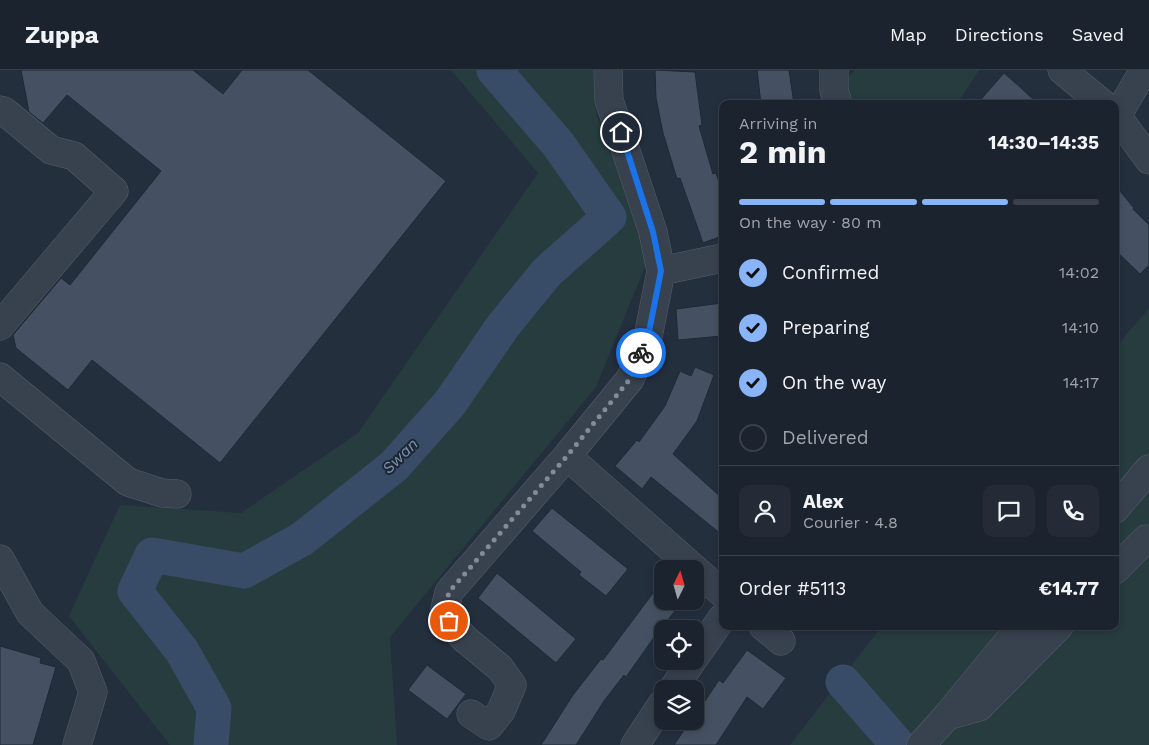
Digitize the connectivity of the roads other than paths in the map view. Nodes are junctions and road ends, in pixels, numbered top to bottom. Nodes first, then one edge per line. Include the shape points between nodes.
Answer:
1 (608, 70) edge
2 (834, 70) edge
3 (1062, 70) edge
4 (1144, 70) edge
5 (837, 100) edge
6 (1099, 100) edge
7 (1119, 102) edge
8 (0, 110) edge
9 (1119, 120) edge
10 (1149, 160) edge
11 (719, 259) edge
12 (661, 271) junction
13 (0, 326) edge
14 (0, 377) edge
15 (567, 456) junction
16 (1149, 469) edge
17 (177, 494) dead end
18 (1119, 504) edge
19 (1148, 538) edge
20 (0, 559) edge
21 (1119, 566) edge
22 (719, 590) edge
23 (719, 622) edge
24 (1018, 630) edge
25 (1055, 630) edge
26 (704, 644) edge
27 (654, 716) edge
28 (948, 716) junction
29 (488, 725) dead end
30 (76, 745) edge
31 (634, 745) edge
32 (921, 745) edge

1 - 12 street via 609,100 653,232
2 - 5 street
3 - 6 street
4 - 7 street
8 - 13 street via 51,150 74,156 114,191
9 - 10 street
11 - 12 street
12 - 15 street via 648,337 630,379
14 - 17 street via 128,482 162,493
15 - 22 street
15 - 29 street via 449,592 445,609 449,621 464,639 500,668 512,685 501,711
16 - 18 street
19 - 21 street
20 - 30 street via 30,613 81,661 93,692
23 - 26 street
24 - 28 street
25 - 28 street via 979,707
27 - 31 street
28 - 32 street

